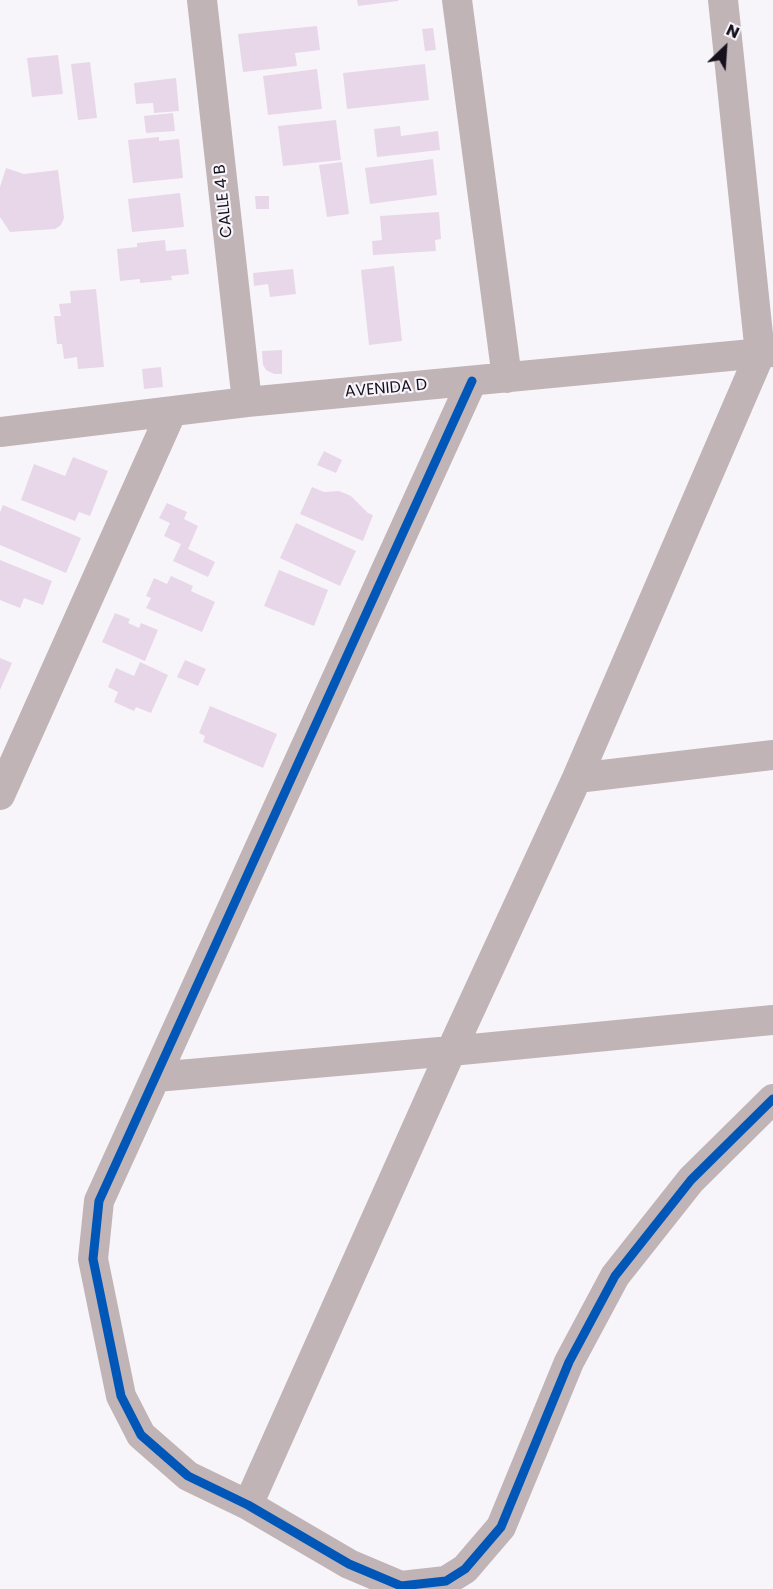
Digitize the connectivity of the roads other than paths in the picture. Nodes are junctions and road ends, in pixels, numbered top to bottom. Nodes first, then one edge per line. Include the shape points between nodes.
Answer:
1 (202, 0) edge
2 (457, 0) edge
3 (723, 0) edge
4 (767, 353) edge
5 (507, 378) junction
6 (472, 381) junction
7 (247, 402) junction
8 (172, 411) junction
9 (0, 432) edge
10 (773, 755) edge
11 (577, 778) junction
12 (0, 795) edge
13 (773, 1020) edge
14 (452, 1051) junction
15 (156, 1077) junction
16 (773, 1100) edge
17 (248, 1504) junction

1 - 7 street, CALLE 4 B
2 - 5 street
3 - 4 street
4 - 5 street, AVENIDA D
4 - 11 street
5 - 6 street, AVENIDA D
6 - 7 street, AVENIDA D
6 - 15 street
7 - 8 street, AVENIDA D
8 - 9 street, AVENIDA D
8 - 12 street
10 - 11 street
11 - 14 street
13 - 14 street
14 - 15 street
14 - 17 street
15 - 17 street via 99,1201 93,1258 121,1396 141,1435 188,1476
16 - 17 street via 691,1180 615,1276 569,1362 501,1527 465,1569 446,1581 401,1586 349,1564

